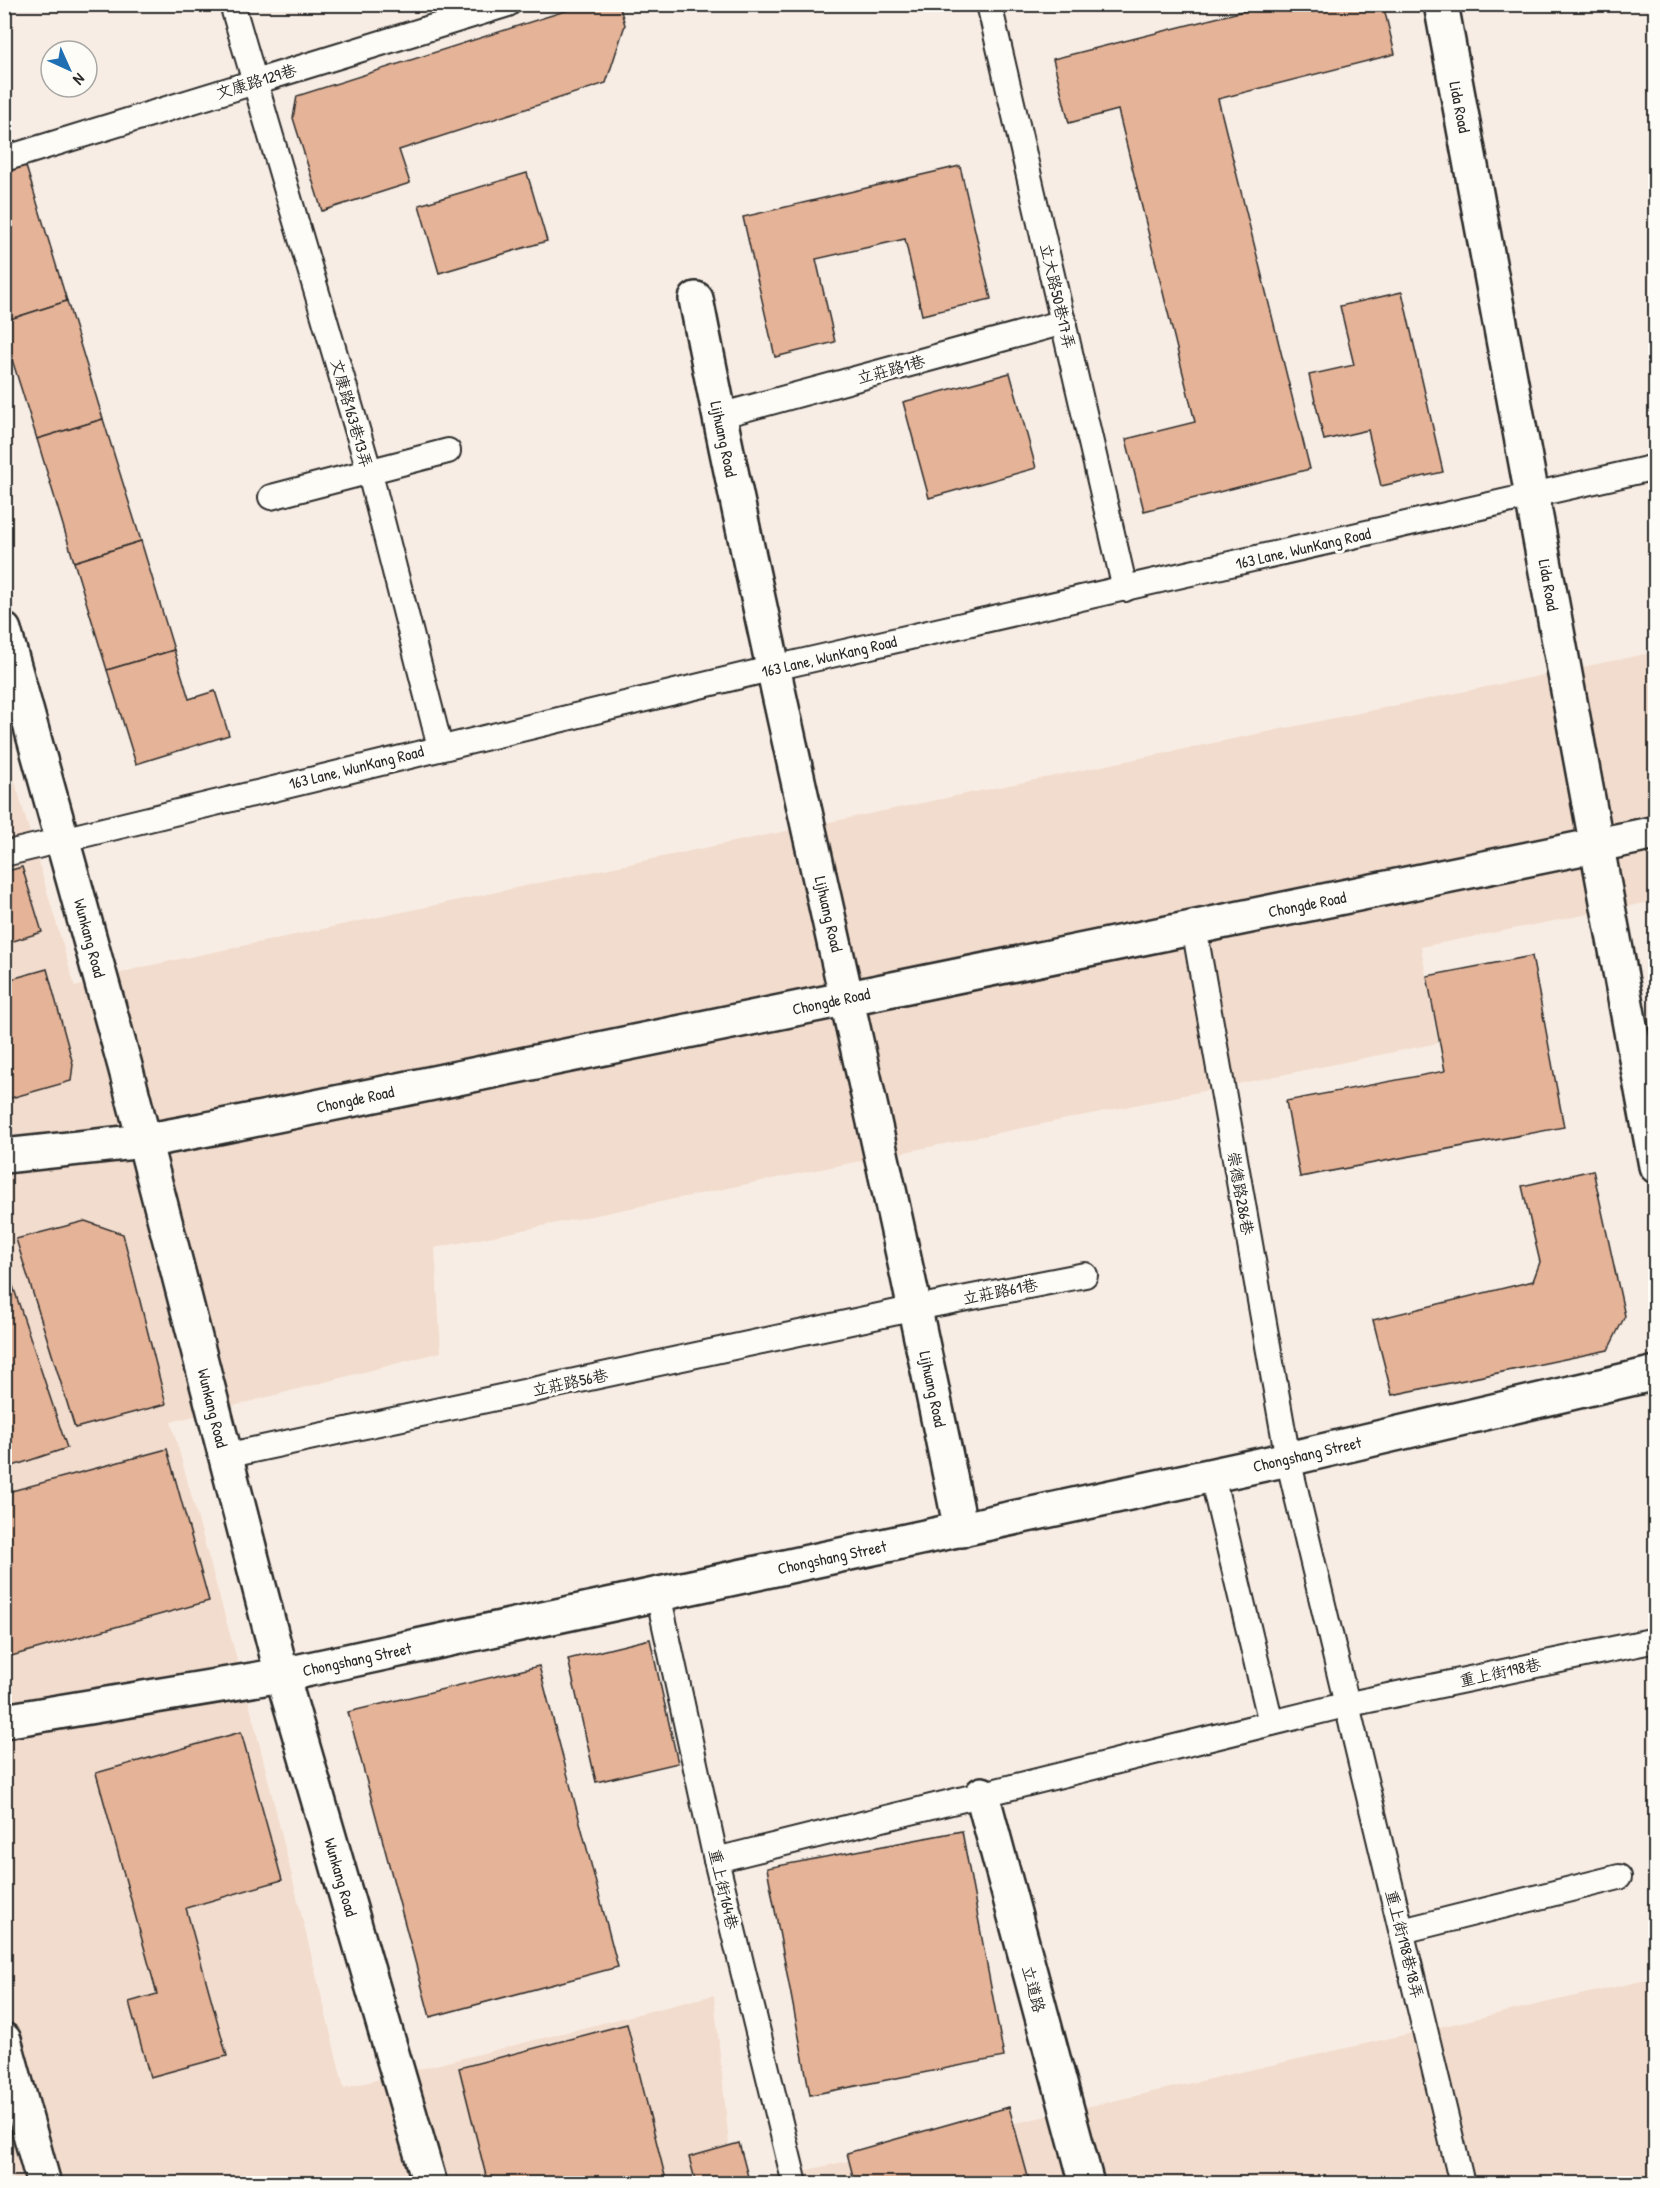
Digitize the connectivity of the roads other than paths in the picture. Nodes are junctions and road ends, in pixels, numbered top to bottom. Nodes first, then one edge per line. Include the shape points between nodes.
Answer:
1 (232, 4) edge
2 (508, 4) edge
3 (989, 4) edge
4 (1441, 4) edge
5 (255, 81) junction
6 (4, 159) edge
7 (696, 298) dead end
8 (1064, 322) junction
9 (719, 416) junction
10 (448, 451) dead end
11 (1656, 467) edge
12 (369, 470) junction
13 (1533, 496) junction
14 (271, 497) dead end
15 (1125, 589) junction
16 (4, 630) edge
17 (774, 668) junction
18 (440, 747) junction
19 (1656, 833) edge
20 (63, 839) junction
21 (1593, 846) junction
22 (4, 854) edge
23 (1194, 927) junction
24 (848, 997) junction
25 (144, 1141) junction
26 (4, 1156) edge
27 (1656, 1166) edge
28 (1085, 1275) dead end
29 (916, 1308) junction
30 (1656, 1373) edge
31 (225, 1455) junction
32 (1288, 1459) junction
33 (1212, 1476) junction
34 (961, 1530) junction
35 (658, 1594) junction
36 (1656, 1640) edge
37 (282, 1675) junction
38 (1346, 1705) junction
39 (4, 1721) edge
40 (1271, 1723) junction
41 (982, 1794) junction
42 (716, 1860) junction
43 (1619, 1877) dead end
44 (1402, 1931) junction
45 (4, 2040) edge
46 (44, 2184) edge
47 (430, 2184) edge
48 (795, 2184) edge
49 (1086, 2184) edge
50 (1462, 2184) edge

1 - 5 lane, 文康路163巷13弄
2 - 5 lane, 文康路129巷
3 - 8 lane, 立大路50巷17弄
4 - 13 street, Lida Road
5 - 6 lane, 文康路129巷
5 - 12 lane, 文康路163巷13弄
7 - 9 street, Lijhuang Road
8 - 9 lane, 立莊路1巷
8 - 15 lane, 立大路50巷17弄
9 - 17 street, Lijhuang Road
10 - 12 lane
11 - 13 lane, 163 Lane, WunKang Road
12 - 14 lane
12 - 18 lane, 文康路163巷13弄
13 - 15 lane, 163 Lane, WunKang Road
13 - 21 street, Lida Road
15 - 17 lane, 163 Lane, WunKang Road
16 - 20 street, Wunkang Road
17 - 18 lane, 163 Lane, WunKang Road
17 - 24 street, Lijhuang Road
18 - 20 lane, 163 Lane, WunKang Road
19 - 21 street, Chongde Road
20 - 22 lane, 163 Lane, WunKang Road
20 - 25 street, Wunkang Road
21 - 23 street, Chongde Road
21 - 27 street, Lida Road
23 - 24 street, Chongde Road
23 - 32 lane, 崇德路286巷
24 - 25 street, Chongde Road
24 - 29 street, Lijhuang Road
25 - 26 street, Chongde Road
25 - 31 street, Wunkang Road
28 - 29 lane, 立莊路61巷
29 - 31 lane, 立莊路56巷
29 - 34 street, Lijhuang Road
30 - 32 street, Chongshang Street
31 - 37 street, Wunkang Road
32 - 33 street, Chongshang Street
32 - 38 lane, 崇德路286巷
33 - 34 street, Chongshang Street
33 - 40 lane
34 - 35 street, Chongshang Street
35 - 37 street, Chongshang Street
35 - 42 lane, 重上街164巷
36 - 38 lane, 重上街198巷
37 - 39 street, Chongshang Street
37 - 47 street, Wunkang Road
38 - 40 lane
38 - 44 lane, 重上街198巷18弄
40 - 41 lane
41 - 42 lane
41 - 49 street, 立道路
42 - 48 lane, 重上街164巷
43 - 44 lane
44 - 50 lane, 重上街198巷18弄
45 - 46 street

